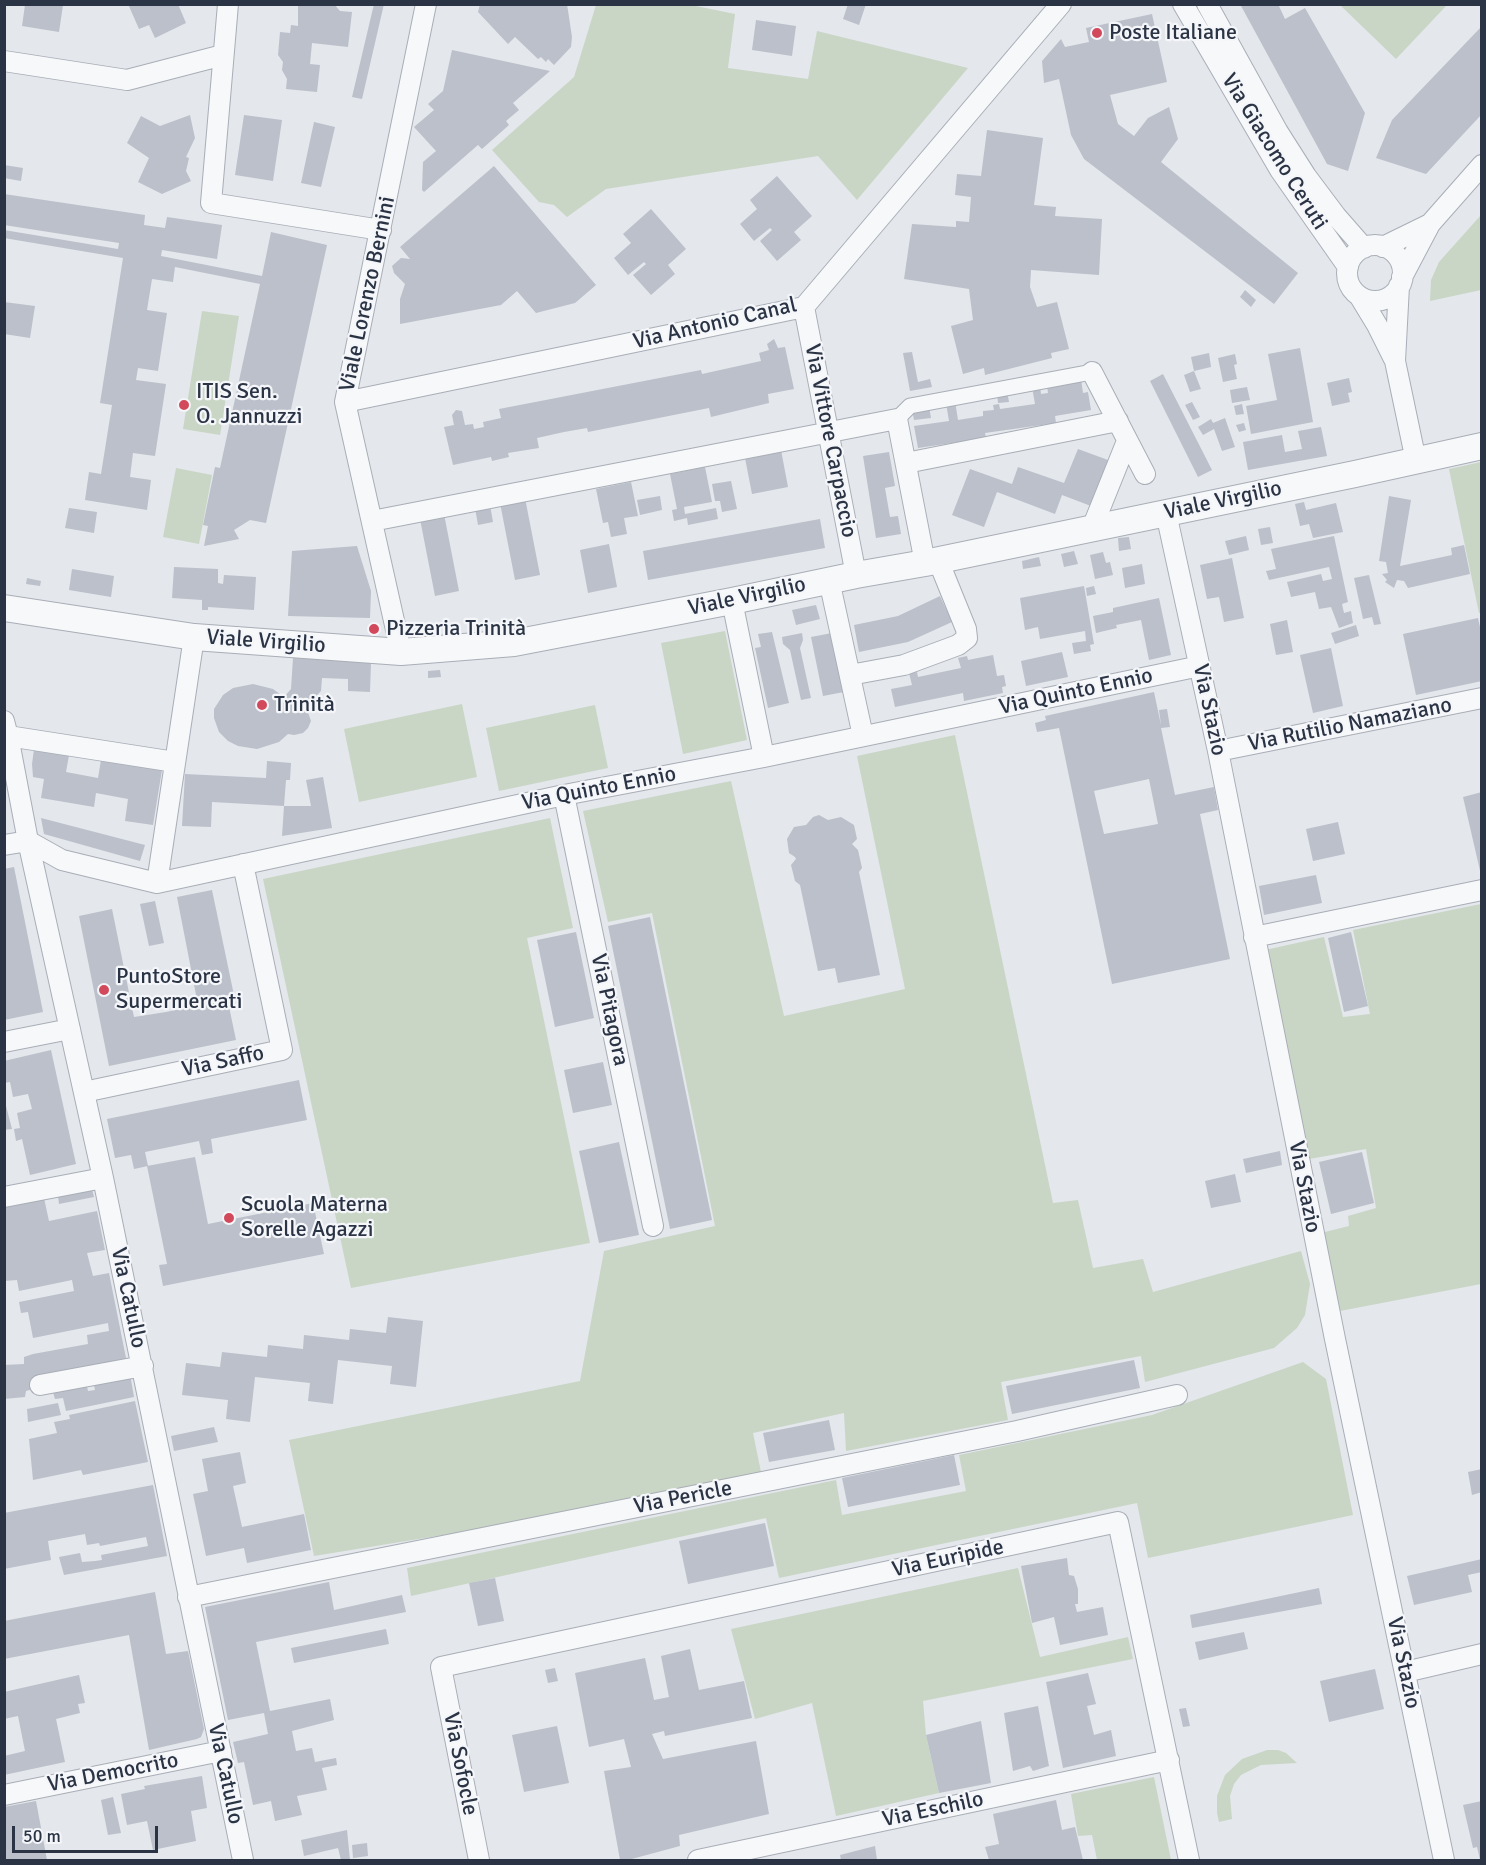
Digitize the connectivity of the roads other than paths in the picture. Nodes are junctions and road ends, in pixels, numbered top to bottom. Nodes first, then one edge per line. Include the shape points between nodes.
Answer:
1 (228, 4) edge
2 (426, 4) edge
3 (1061, 4) edge
4 (1183, 4) edge
5 (1207, 4) edge
6 (224, 56) junction
7 (4, 61) edge
8 (1482, 165) edge
9 (1430, 224) junction
10 (381, 230) junction
11 (1374, 247) junction
12 (1348, 267) junction
13 (1401, 282) junction
14 (1360, 297) junction
15 (804, 307) junction
16 (1395, 362) junction
17 (1092, 372) joint
18 (345, 402) junction
19 (897, 419) junction
20 (1118, 421) junction
21 (828, 432) junction
22 (1127, 441) junction
23 (1482, 446) edge
24 (1416, 461) junction
25 (906, 463) junction
26 (1144, 474) dead end
27 (1166, 513) junction
28 (372, 521) junction
29 (1092, 528) junction
30 (932, 561) junction
31 (856, 574) junction
32 (830, 580) junction
33 (732, 601) junction
34 (4, 608) edge
35 (195, 637) junction
36 (401, 652) junction
37 (1200, 666) junction
38 (850, 675) junction
39 (1482, 698) edge
40 (6, 729) edge
41 (863, 736) junction
42 (1218, 751) junction
43 (764, 757) junction
44 (175, 762) junction
45 (564, 795) junction
46 (28, 840) junction
47 (4, 845) edge
48 (243, 864) junction
49 (157, 883) junction
50 (1482, 890) edge
51 (1254, 937) junction
52 (70, 1029) junction
53 (4, 1041) edge
54 (84, 1092) junction
55 (103, 1178) junction
56 (4, 1197) edge
57 (653, 1226) dead end
58 (143, 1366) junction
59 (40, 1385) dead end
60 (1177, 1395) dead end
61 (188, 1597) junction
62 (1482, 1654) edge
63 (441, 1667) joint
64 (1405, 1672) junction
65 (221, 1752) junction
66 (1169, 1760) junction
67 (4, 1795) edge
68 (243, 1860) edge
69 (479, 1860) edge
70 (698, 1860) edge
71 (1189, 1860) edge
72 (1444, 1860) edge

1 - 6 street
2 - 10 street, Viale Lorenzo Bernini
3 - 15 street, Via Antonio Canal
4 - 12 street, Via Giacomo Ceruti via 1280,170
5 - 11 street, Via Giacomo Ceruti via 1306,176 1336,216
6 - 7 street via 127,80
6 - 10 street via 211,203
8 - 9 street
9 - 11 street
9 - 13 street
10 - 18 street, Viale Lorenzo Bernini
11 - 12 street via 1351,259
11 - 13 street via 1392,251 1402,268
12 - 14 street via 1349,284
13 - 14 street via 1385,299
13 - 16 street
14 - 16 street
15 - 18 street, Via Antonio Canal
15 - 21 street, Via Vittore Carpaccio
16 - 24 street
17 - 19 street via 910,406
17 - 20 street
18 - 28 street, Viale Lorenzo Bernini
19 - 21 street
19 - 25 street
20 - 22 street
20 - 25 street
21 - 28 street
21 - 31 street, Via Vittore Carpaccio
22 - 26 street
22 - 29 street
23 - 24 street, Viale Virgilio
24 - 27 street, Viale Virgilio
25 - 30 street
27 - 29 street, Viale Virgilio
27 - 37 street, Via Stazio
28 - 36 street, Viale Lorenzo Bernini
29 - 30 street, Viale Virgilio
30 - 31 street, Viale Virgilio
30 - 38 street via 967,638 904,665
31 - 32 street, Viale Virgilio
32 - 33 street, Viale Virgilio
32 - 38 street
33 - 36 street, Viale Virgilio via 514,643
33 - 43 street
34 - 35 street, Viale Virgilio
35 - 36 street, Viale Virgilio
35 - 44 street
37 - 41 street, Via Quinto Ennio
37 - 42 street, Via Stazio
38 - 41 street
39 - 42 street, Via Rutilio Namaziano
40 - 44 street
40 - 46 street, Via Catullo
41 - 43 street, Via Quinto Ennio
42 - 51 street, Via Stazio
43 - 45 street, Via Quinto Ennio
44 - 49 street
45 - 48 street, Via Quinto Ennio
45 - 57 street, Via Pitagora
46 - 47 street
46 - 49 street, Via Quinto Ennio via 62,860
46 - 52 street, Via Catullo
48 - 49 street, Via Quinto Ennio
48 - 54 street, Via Saffo via 282,1050
50 - 51 street
51 - 64 street, Via Stazio
52 - 53 street
52 - 54 street, Via Catullo
54 - 55 street, Via Catullo
55 - 56 street
55 - 58 street, Via Catullo
58 - 59 street
58 - 61 street, Via Catullo
60 - 61 street, Via Pericle
61 - 65 street, Via Catullo
62 - 64 street
63 - 66 street, Via Euripide via 1118,1522
63 - 69 street, Via Sofocle
64 - 72 street, Via Stazio
65 - 67 street, Via Democrito
65 - 68 street, Via Catullo
66 - 70 street, Via Eschilo
66 - 71 street, Via Euripide

